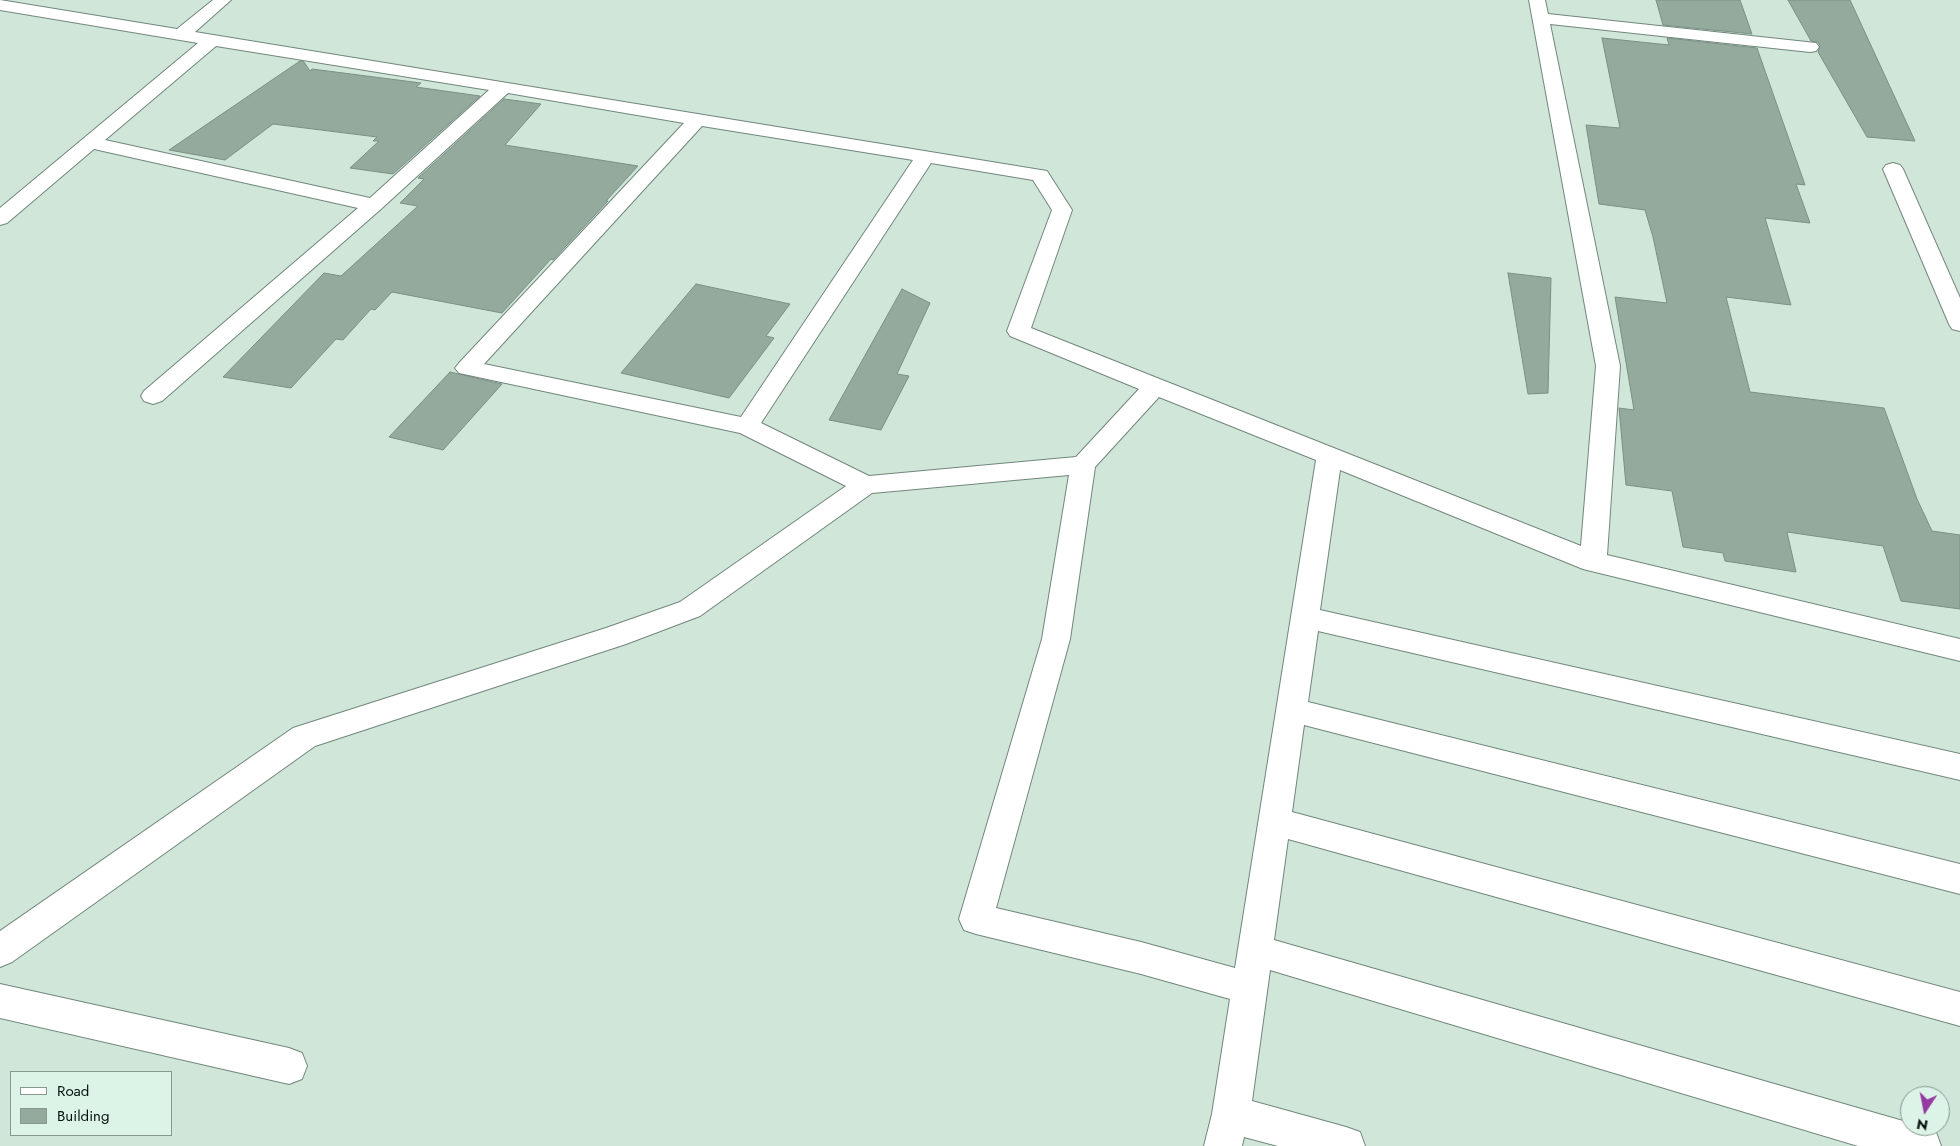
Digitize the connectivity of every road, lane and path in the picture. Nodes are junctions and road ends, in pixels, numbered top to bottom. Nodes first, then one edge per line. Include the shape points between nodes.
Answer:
1 (223, 0) edge
2 (0, 4) edge
3 (1539, 9) edge
4 (180, 35) junction
5 (212, 40) junction
6 (1810, 47) dead end
7 (504, 87) junction
8 (698, 119) junction
9 (92, 142) junction
10 (926, 156) junction
11 (1893, 169) dead end
12 (374, 205) junction
13 (0, 219) edge
14 (1960, 324) edge
15 (1155, 386) junction
16 (152, 396) dead end
17 (747, 426) junction
18 (1329, 458) junction
19 (1083, 465) junction
20 (866, 485) junction
21 (1593, 562) junction
22 (1305, 617) junction
23 (1960, 650) edge
24 (1291, 710) junction
25 (1960, 767) edge
26 (1275, 821) junction
27 (1960, 878) edge
28 (1255, 950) junction
29 (0, 951) edge
30 (1250, 988) junction
31 (0, 1001) edge
32 (1960, 1009) edge
33 (289, 1066) dead end
34 (1227, 1130) edge
35 (1346, 1146) edge
36 (1922, 1146) edge

1 - 4 street
2 - 4 street
3 - 6 street
3 - 21 street via 1608,366
4 - 5 street
5 - 7 street
5 - 9 street
7 - 8 street
7 - 12 street
8 - 10 street
8 - 17 street via 467,368
9 - 12 street
9 - 13 street
10 - 15 street via 1040,175 1062,210 1018,331
10 - 17 street
11 - 14 street
12 - 16 street
15 - 18 street
15 - 19 street
17 - 20 street
18 - 21 street
18 - 22 street
19 - 20 street
19 - 30 street via 1056,638 976,919
20 - 29 street via 690,609 304,737
21 - 23 street
22 - 24 street
22 - 25 street
24 - 26 street
24 - 27 street
26 - 28 street
26 - 32 street
28 - 30 street
28 - 36 street
30 - 34 street
31 - 33 street
34 - 35 street

